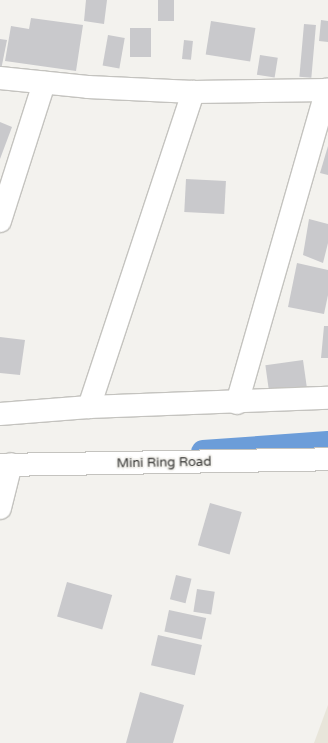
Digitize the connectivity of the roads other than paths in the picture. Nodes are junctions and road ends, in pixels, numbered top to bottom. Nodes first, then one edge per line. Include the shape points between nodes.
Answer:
1 (0, 78) edge
2 (44, 83) junction
3 (327, 90) edge
4 (193, 92) junction
5 (0, 221) edge
6 (328, 398) edge
7 (237, 403) junction
8 (88, 407) junction
9 (0, 414) edge
10 (328, 459) edge
11 (6, 465) edge
12 (0, 508) edge

1 - 2 street
2 - 4 street
2 - 5 street
3 - 4 street
3 - 7 street
4 - 8 street
6 - 7 street
7 - 8 street
8 - 9 street
10 - 11 street, Mini Ring Road
11 - 12 street

